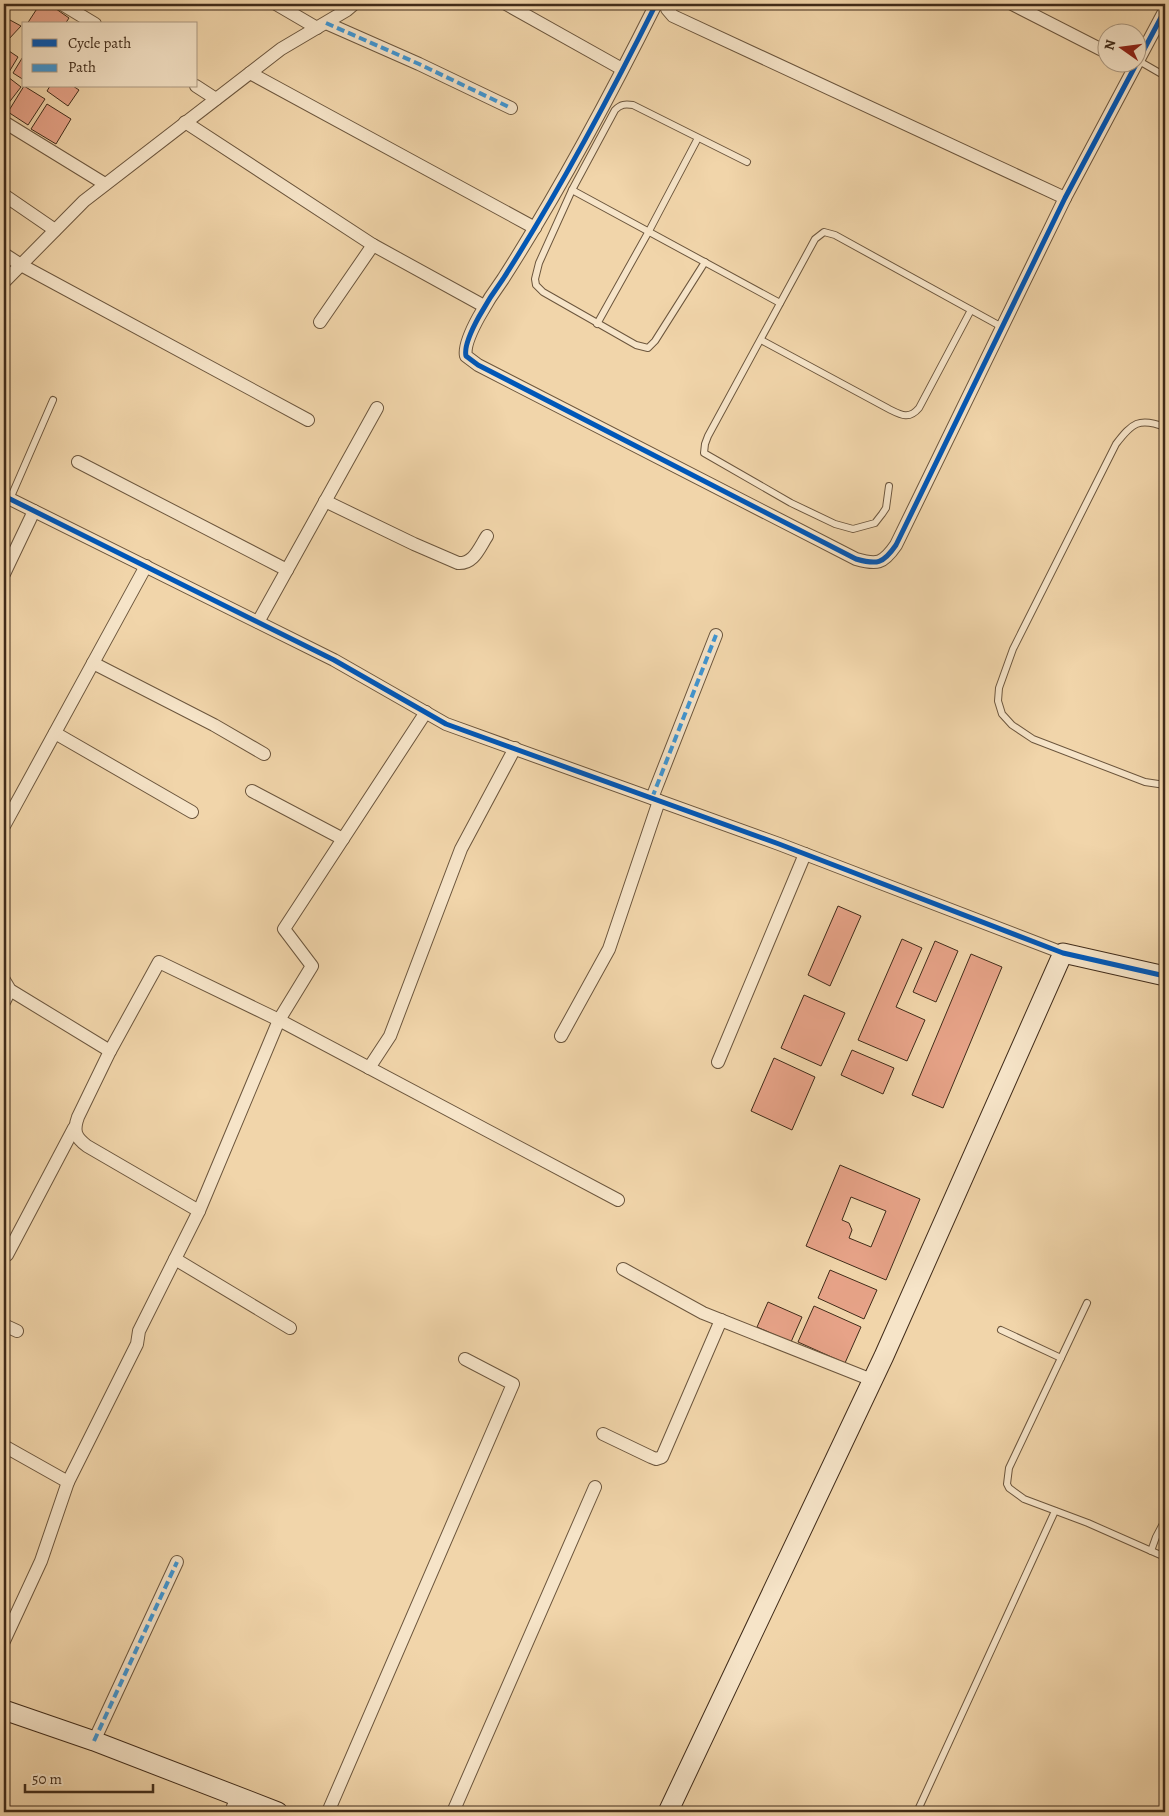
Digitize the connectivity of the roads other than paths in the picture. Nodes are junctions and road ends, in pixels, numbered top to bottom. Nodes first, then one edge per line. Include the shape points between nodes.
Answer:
1 (62, 4) edge
2 (276, 4) edge
3 (354, 4) edge
4 (506, 4) edge
5 (656, 4) edge
6 (667, 4) edge
7 (1012, 4) edge
8 (1165, 10) edge
9 (92, 22) edge
10 (322, 25) junction
11 (1146, 43) edge
12 (1096, 47) edge
13 (1146, 69) edge
14 (622, 70) junction
15 (1130, 72) edge
16 (250, 73) junction
17 (1165, 76) edge
18 (198, 87) edge
19 (216, 99) junction
20 (511, 108) dead end
21 (4, 122) edge
22 (186, 122) junction
23 (698, 138) junction
24 (747, 162) dead end
25 (105, 184) junction
26 (572, 190) junction
27 (4, 195) edge
28 (1065, 198) junction
29 (536, 228) junction
30 (55, 230) junction
31 (649, 231) junction
32 (373, 245) junction
33 (4, 254) edge
34 (705, 262) junction
35 (21, 264) junction
36 (4, 282) edge
37 (780, 303) junction
38 (484, 306) junction
39 (971, 310) junction
40 (320, 322) dead end
41 (597, 324) junction
42 (1002, 327) junction
43 (760, 340) junction
44 (53, 400) dead end
45 (377, 408) dead end
46 (308, 420) dead end
47 (1165, 426) edge
48 (78, 462) dead end
49 (889, 486) dead end
50 (7, 497) edge
51 (325, 501) junction
52 (34, 511) junction
53 (487, 536) dead end
54 (146, 566) junction
55 (287, 570) junction
56 (4, 574) edge
57 (258, 622) junction
58 (716, 635) dead end
59 (93, 663) junction
60 (426, 712) junction
61 (55, 733) junction
62 (515, 748) junction
63 (264, 754) dead end
64 (1165, 785) edge
65 (252, 791) dead end
66 (656, 799) junction
67 (192, 812) dead end
68 (4, 826) edge
69 (343, 839) junction
70 (805, 854) junction
71 (1063, 953) junction
72 (1165, 976) edge
73 (7, 985) edge
74 (4, 1002) edge
75 (279, 1020) junction
76 (562, 1036) dead end
77 (110, 1051) junction
78 (718, 1062) dead end
79 (369, 1068) junction
80 (74, 1128) junction
81 (618, 1200) dead end
82 (199, 1211) junction
83 (7, 1254) dead end
84 (175, 1259) junction
85 (623, 1269) dead end
86 (1087, 1303) dead end
87 (721, 1320) junction
88 (4, 1325) edge
89 (290, 1328) dead end
90 (1001, 1330) dead end
91 (17, 1331) dead end
92 (1061, 1358) junction
93 (465, 1359) dead end
94 (872, 1380) junction
95 (603, 1434) dead end
96 (4, 1446) edge
97 (68, 1482) junction
98 (595, 1487) dead end
99 (1055, 1510) junction
100 (1165, 1520) edge
101 (1151, 1550) junction
102 (1165, 1557) edge
103 (177, 1562) dead end
104 (4, 1641) edge
105 (4, 1710) edge
106 (94, 1741) junction
107 (234, 1804) edge
108 (278, 1812) edge
109 (328, 1812) edge
110 (453, 1812) edge
111 (668, 1812) edge
112 (917, 1812) edge

1 - 9 street
2 - 10 street
3 - 10 street
4 - 14 street
5 - 14 street
6 - 28 street via 673,16
7 - 12 street
8 - 11 street
10 - 16 street via 281,49
10 - 20 street via 419,64
13 - 17 lane
14 - 29 street
15 - 28 street
16 - 19 street
16 - 29 street
18 - 19 street
19 - 22 street
21 - 25 street
22 - 25 street
22 - 32 street
23 - 24 lane
23 - 26 lane via 633,105 620,106
23 - 31 lane
25 - 30 street
26 - 31 lane
26 - 41 lane via 538,263 536,285
27 - 30 street
28 - 42 street
29 - 38 street
30 - 35 street
31 - 34 lane
31 - 41 lane
32 - 38 street
32 - 40 street
33 - 35 street
34 - 37 lane
34 - 41 lane via 651,346 640,347
35 - 36 street
35 - 46 street
37 - 39 lane via 815,239 824,232 835,235
37 - 43 lane
38 - 42 street via 466,345 469,360 868,563 887,558 896,545
39 - 42 lane
39 - 43 lane via 919,408 910,416 889,409
43 - 49 lane via 708,436 704,453 792,503 853,529 875,523 886,508
44 - 50 lane
45 - 51 street
47 - 64 lane via 1138,422 1127,429 1116,444 1013,649 998,688 998,702 1002,714 1012,725 1033,739 1145,782
48 - 55 street
50 - 52 street
51 - 53 street via 458,563 472,559
51 - 55 street
52 - 54 street
52 - 56 street
54 - 57 street
54 - 59 street
55 - 57 street
57 - 60 street
58 - 66 street
59 - 61 street
59 - 63 street
60 - 62 street via 446,724
60 - 69 street
61 - 67 street
61 - 68 street
62 - 66 street
62 - 79 street via 461,849 390,1036
65 - 69 street
66 - 70 street
66 - 76 street via 609,948
69 - 75 street via 284,929 312,966
70 - 71 street
70 - 78 street
71 - 72 street
71 - 94 street
73 - 74 street
73 - 77 street
75 - 77 street via 159,962
75 - 79 street
75 - 82 street
77 - 80 street
79 - 81 street
80 - 82 street via 87,1146
80 - 83 street
82 - 84 street
84 - 89 street
84 - 97 street via 139,1331 137,1344
85 - 87 street via 688,1306
86 - 92 lane
87 - 94 street
87 - 95 street via 662,1457 656,1459
88 - 91 street
90 - 92 lane
92 - 99 lane via 1007,1477 1015,1493
93 - 109 street via 513,1384
94 - 111 street
96 - 97 street
97 - 104 street via 40,1561
98 - 110 street
99 - 101 lane
99 - 112 lane
100 - 101 lane
101 - 102 lane
103 - 106 street
105 - 106 street
106 - 107 street
107 - 108 street

